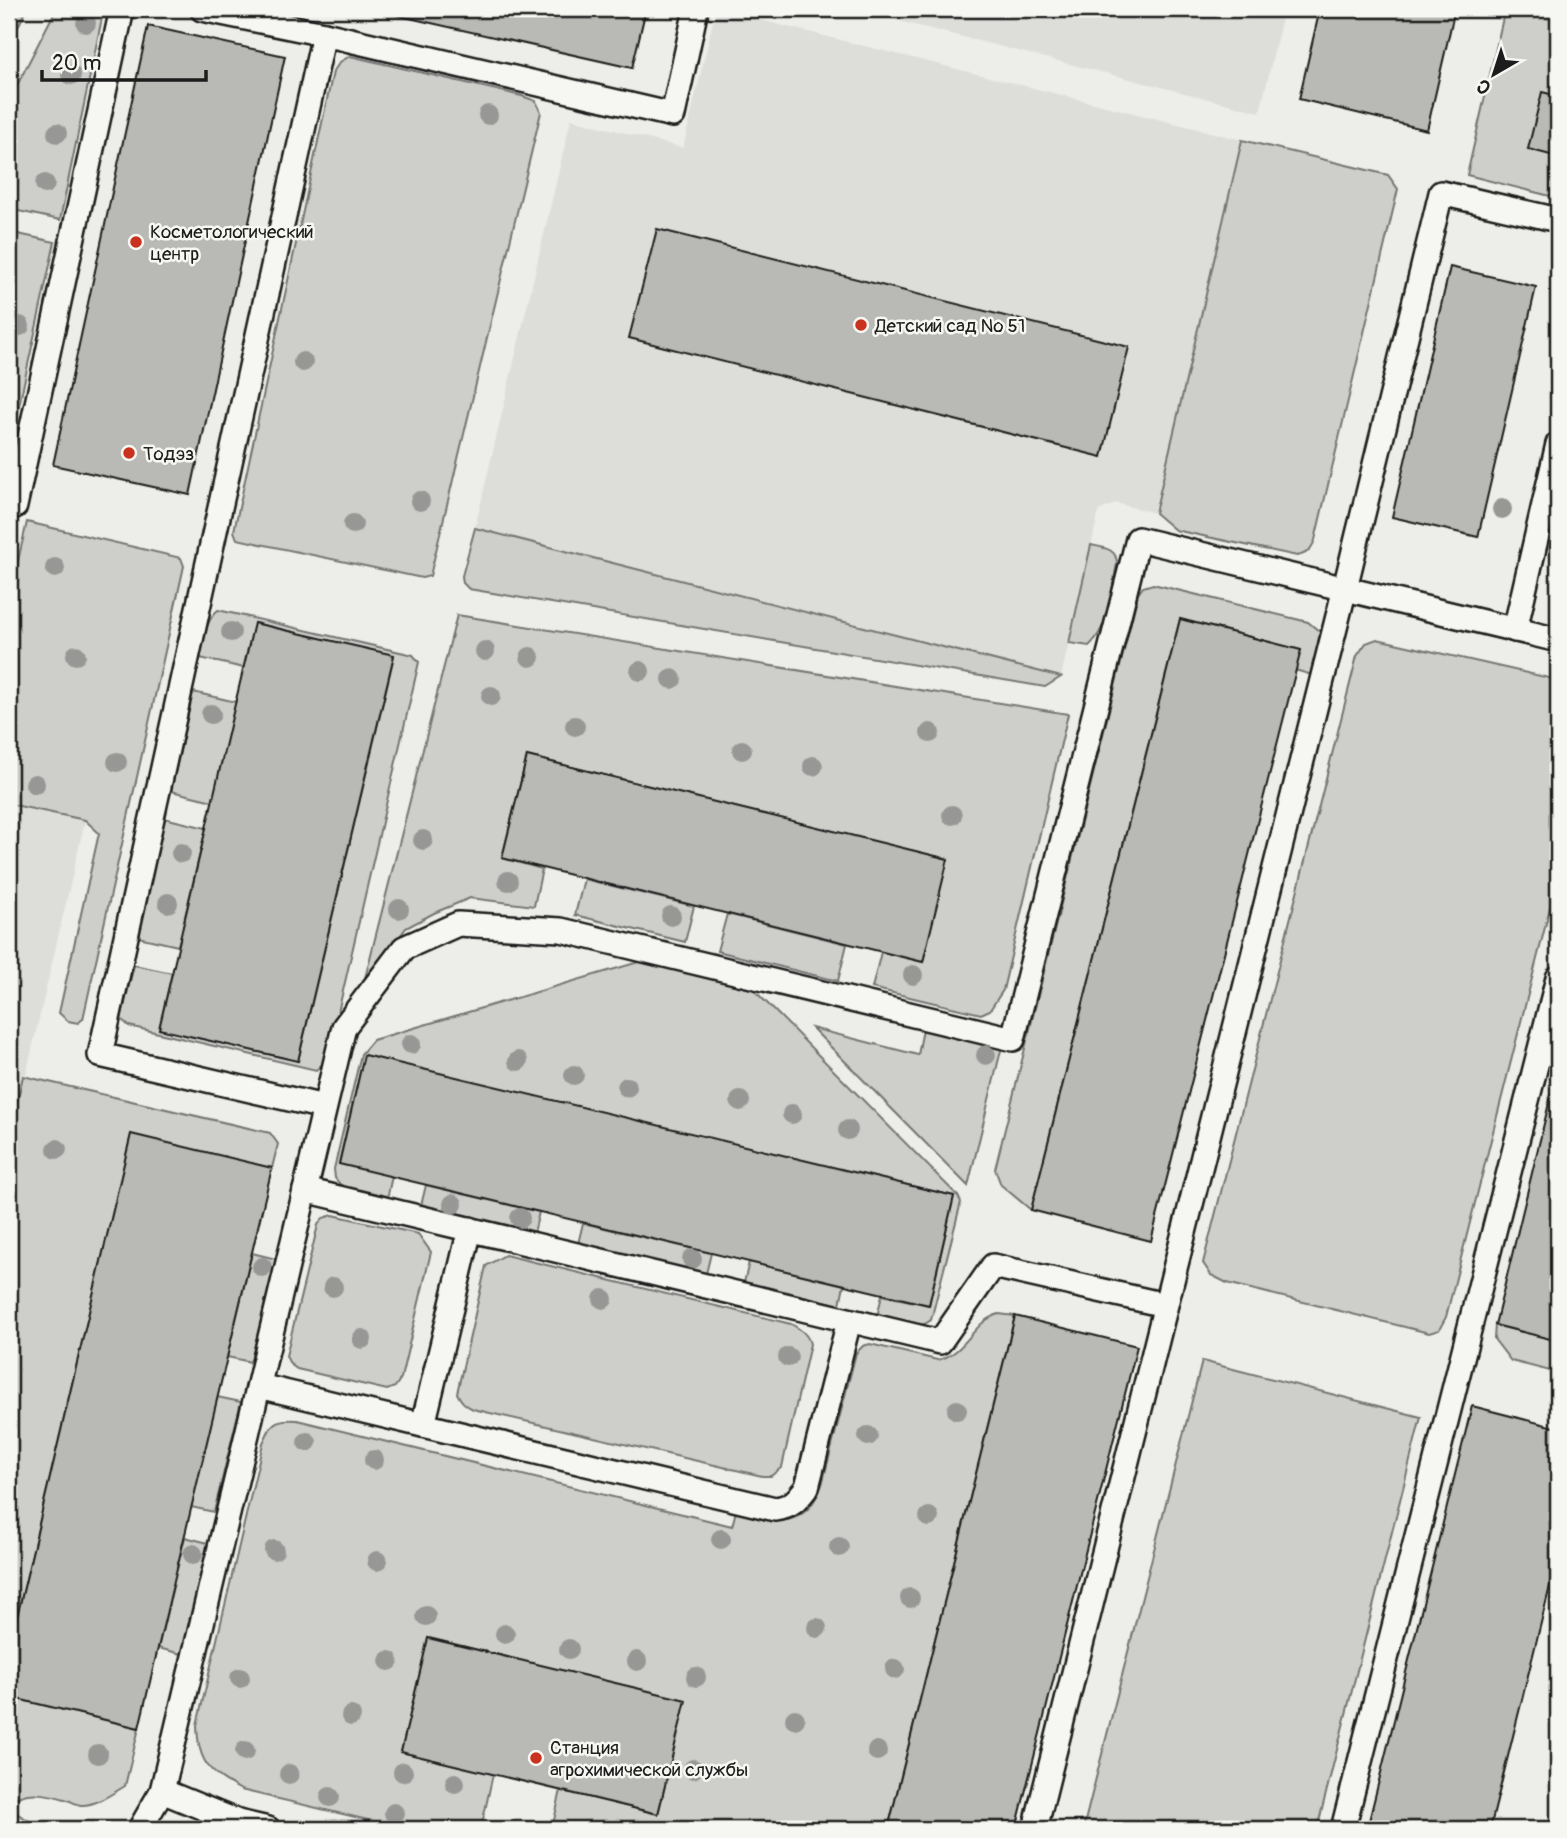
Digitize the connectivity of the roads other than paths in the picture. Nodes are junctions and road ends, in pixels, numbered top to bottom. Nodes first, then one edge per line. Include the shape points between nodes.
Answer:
1 (122, 9) edge
2 (202, 9) edge
3 (696, 9) edge
4 (324, 34) junction
5 (1558, 220) edge
6 (1558, 443) edge
7 (15, 506) dead end
8 (1345, 588) junction
9 (1515, 630) junction
10 (1558, 640) edge
11 (1558, 978) edge
12 (324, 1107) junction
13 (305, 1190) junction
14 (470, 1229) junction
15 (1166, 1305) junction
16 (849, 1321) junction
17 (258, 1386) junction
18 (423, 1425) junction
19 (162, 1791) junction
20 (140, 1829) edge
21 (268, 1829) edge
22 (1035, 1829) edge
23 (1343, 1829) edge

1 - 7 lane
2 - 4 lane
3 - 4 lane via 673,115
4 - 12 lane via 100,1055
5 - 8 lane via 1441,193
6 - 9 lane
8 - 9 lane
8 - 12 lane via 1138,539 1013,1039 561,930 458,924 404,948 344,1027
8 - 15 lane
9 - 10 lane
11 - 23 lane
12 - 13 lane
13 - 14 lane
13 - 17 lane
14 - 16 lane
14 - 18 lane
15 - 16 lane via 993,1266 940,1342
15 - 22 lane
16 - 18 lane via 807,1487 786,1508
17 - 18 lane
17 - 19 lane
19 - 20 lane
19 - 21 lane via 238,1822

